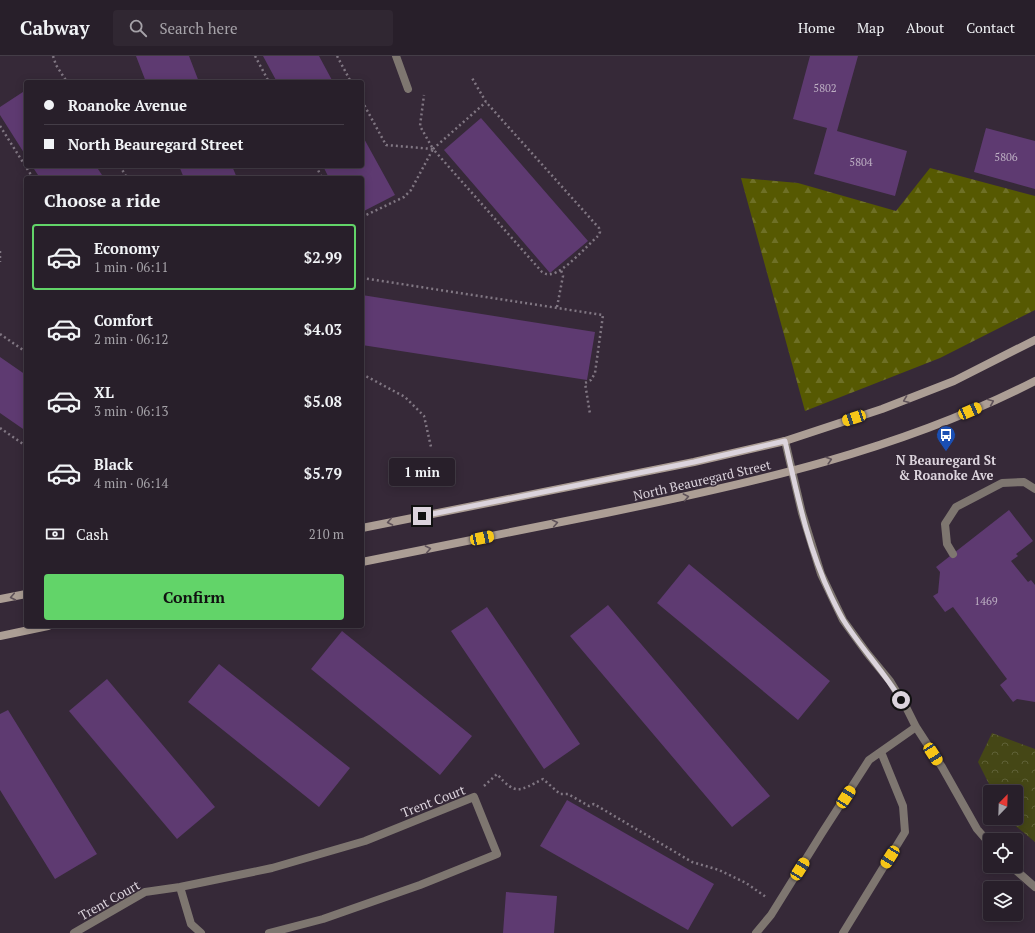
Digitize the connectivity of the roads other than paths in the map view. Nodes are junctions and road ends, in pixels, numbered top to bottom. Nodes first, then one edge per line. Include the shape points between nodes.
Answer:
1 (396, 56) edge
2 (408, 89) dead end
3 (1035, 340) edge
4 (1035, 382) edge
5 (785, 441) junction
6 (792, 471) junction
7 (1035, 489) edge
8 (364, 528) edge
9 (952, 554) dead end
10 (364, 562) edge
11 (24, 594) edge
12 (0, 599) edge
13 (38, 628) edge
14 (0, 636) edge
15 (916, 727) junction
16 (881, 752) junction
17 (983, 836) edge
18 (1018, 873) edge
19 (180, 887) junction
20 (1035, 887) edge
21 (74, 933) edge
22 (201, 933) edge
23 (269, 933) edge
24 (756, 933) edge
25 (843, 933) edge

1 - 2 street
3 -> 5 main road, North Beauregard Street via 954,381 882,409
6 -> 4 main road, North Beauregard Street via 883,444 958,417
5 - 6 street
5 -> 8 main road, North Beauregard Street via 694,462
10 -> 6 main road, North Beauregard Street via 708,492
6 - 15 street via 821,574 843,620 890,681
7 - 9 street via 1024,482 1002,483 956,507 945,524 946,544
11 -> 12 main road
13 - 14 main road
15 - 16 street
15 - 17 street
16 - 24 street via 869,760 778,905
16 - 25 street via 903,806 905,832
18 - 20 street
19 - 21 street, Trent Court via 145,892
19 - 22 street via 191,924
19 - 23 street, Trent Court via 272,868 365,841 474,796 497,854 420,885 323,919

